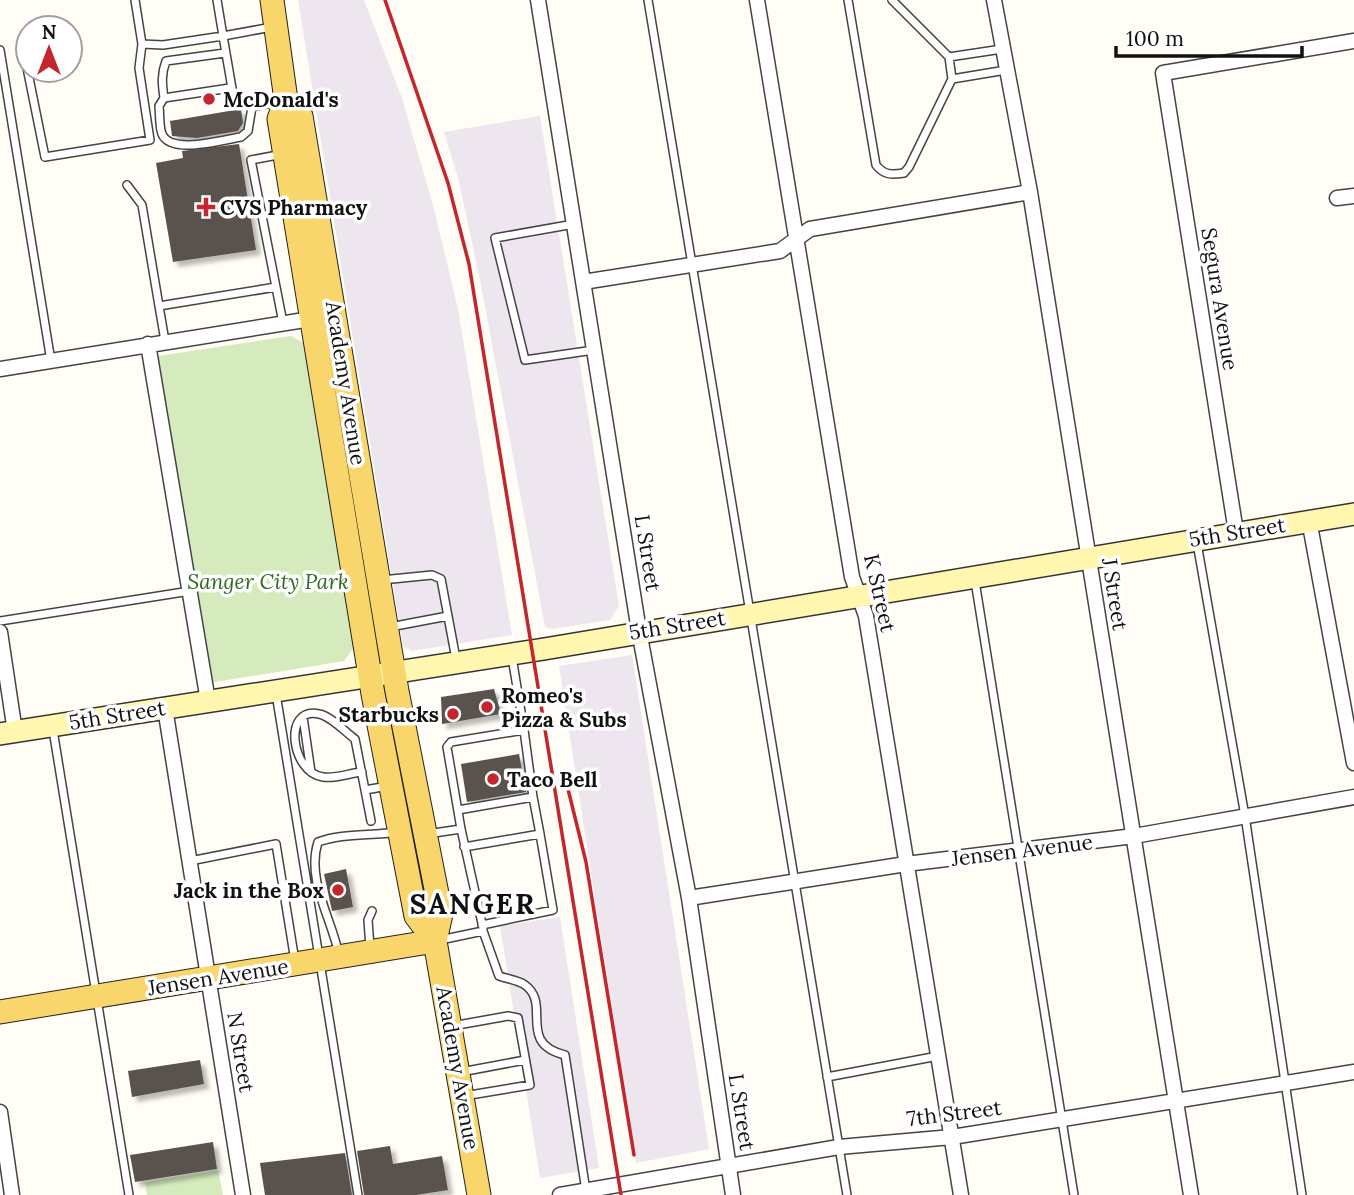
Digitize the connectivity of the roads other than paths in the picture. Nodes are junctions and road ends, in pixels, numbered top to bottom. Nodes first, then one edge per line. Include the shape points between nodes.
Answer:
1 (135, 0) edge
2 (217, 0) edge
3 (272, 0) edge
4 (538, 0) edge
5 (648, 0) edge
6 (757, 0) edge
7 (848, 0) edge
8 (892, 0) edge
9 (994, 0) edge
10 (276, 27) junction
11 (223, 36) junction
12 (1354, 41) edge
13 (142, 44) junction
14 (163, 45) junction
15 (1002, 49) junction
16 (0, 50) edge
17 (225, 53) junction
18 (949, 57) junction
19 (166, 61) junction
20 (1006, 70) junction
21 (953, 79) junction
22 (30, 84) edge
23 (230, 88) junction
24 (164, 98) junction
25 (286, 100) junction
26 (252, 107) junction
27 (296, 152) junction
28 (127, 185) dead end
29 (1030, 192) junction
30 (1354, 195) edge
31 (1337, 198) dead end
32 (574, 224) junction
33 (796, 241) junction
34 (693, 265) junction
35 (583, 282) junction
36 (276, 286) junction
37 (159, 306) junction
38 (325, 317) junction
39 (283, 323) junction
40 (166, 341) junction
41 (148, 344) junction
42 (594, 350) junction
43 (51, 361) junction
44 (0, 369) edge
45 (339, 479) junction
46 (1354, 513) edge
47 (1309, 520) junction
48 (1236, 532) junction
49 (1197, 538) junction
50 (373, 544) junction
51 (1088, 557) junction
52 (974, 577) junction
53 (378, 581) junction
54 (190, 591) junction
55 (858, 596) junction
56 (751, 613) junction
57 (448, 616) junction
58 (0, 621) edge
59 (386, 627) junction
60 (639, 631) junction
61 (0, 632) edge
62 (512, 653) junction
63 (456, 662) junction
64 (394, 671) junction
65 (370, 675) junction
66 (276, 690) junction
67 (208, 701) junction
68 (165, 708) junction
69 (52, 726) junction
70 (524, 730) junction
71 (7, 733) edge
72 (1354, 763) edge
73 (362, 772) junction
74 (392, 785) junction
75 (365, 790) junction
76 (533, 797) junction
77 (1354, 797) edge
78 (458, 810) junction
79 (1245, 816) junction
80 (371, 821) dead end
81 (461, 829) junction
82 (401, 831) junction
83 (426, 834) junction
84 (540, 834) junction
85 (1134, 836) junction
86 (464, 847) junction
87 (1018, 850) junction
88 (190, 862) junction
89 (906, 864) junction
90 (792, 882) junction
91 (688, 898) junction
92 (372, 911) dead end
93 (483, 928) junction
94 (435, 941) junction
95 (370, 953) junction
96 (330, 959) junction
97 (296, 965) junction
98 (207, 979) junction
99 (98, 996) junction
100 (0, 1012) edge
101 (451, 1026) junction
102 (938, 1056) junction
103 (525, 1060) junction
104 (460, 1072) junction
105 (1354, 1072) edge
106 (827, 1077) junction
107 (1284, 1083) junction
108 (463, 1096) junction
109 (1176, 1100) junction
110 (0, 1112) edge
111 (1061, 1119) junction
112 (952, 1137) junction
113 (839, 1147) junction
114 (729, 1166) junction
115 (586, 1193) edge
116 (12, 1195) edge
117 (129, 1195) edge
118 (243, 1195) edge
119 (358, 1195) edge
120 (479, 1195) edge
121 (559, 1195) edge
122 (733, 1195) edge
123 (846, 1195) edge
124 (961, 1195) edge
125 (1074, 1195) edge
126 (1191, 1195) edge
127 (1302, 1195) edge

1 - 13 lane
2 - 11 lane
3 - 10 main road, Academy Avenue
4 - 32 street, L Street
5 - 34 lane
6 - 33 street, K Street
7 - 21 lane via 881,172 904,173 909,167
8 - 18 lane
9 - 15 street, J Street
10 - 11 lane
10 - 25 main road, Academy Avenue
11 - 14 lane
11 - 17 lane
12 - 48 street, Segura Avenue via 1163,73
13 - 14 lane
13 - 22 lane via 139,68 150,140 45,157
14 - 19 lane
15 - 18 lane
15 - 20 street, J Street
16 - 43 lane
17 - 19 lane
17 - 23 lane
18 - 21 lane
19 - 24 lane
20 - 21 lane
20 - 29 street, J Street
23 - 24 lane
23 - 26 lane
24 - 26 lane via 159,106 162,134 179,146 240,137 248,131
25 - 26 lane
25 - 27 main road, Academy Avenue via 301,116
27 - 36 lane via 251,160
27 - 38 main road, Academy Avenue
28 - 37 lane via 142,205
29 - 33 street via 810,229
29 - 51 street, J Street
30 - 31 street
32 - 35 street, L Street
32 - 42 lane via 495,238 525,360
33 - 34 street via 780,251
33 - 55 street, K Street
34 - 35 street
34 - 56 lane
35 - 42 street, L Street
36 - 37 lane
36 - 39 lane
37 - 40 lane
38 - 39 street
38 - 45 main road, Academy Avenue
38 - 50 main road, Academy Avenue
39 - 40 street
40 - 41 street
41 - 43 street
41 - 54 street
42 - 60 street, L Street
43 - 44 street
45 - 50 main road via 354,501 361,536
45 - 65 main road, Academy Avenue
46 - 47 street, 5th Street
47 - 48 street, 5th Street
47 - 72 street
48 - 49 street, 5th Street
49 - 51 street, 5th Street
49 - 79 lane
50 - 53 main road, Academy Avenue
51 - 52 street, 5th Street
51 - 85 street, J Street
52 - 55 street, 5th Street
52 - 87 lane
53 - 57 lane via 438,576
53 - 59 main road, Academy Avenue
54 - 58 lane
54 - 67 street
55 - 56 street, 5th Street
55 - 89 street, K Street via 866,616
56 - 60 street, 5th Street
56 - 90 lane
57 - 59 lane
57 - 63 lane
59 - 64 main road, Academy Avenue
60 - 62 street, 5th Street
60 - 91 street, L Street
61 - 71 street
62 - 63 street, 5th Street
62 - 70 lane
63 - 64 street, 5th Street
64 - 65 street, 5th Street
64 - 83 main road, Academy Avenue
65 - 66 street, 5th Street
65 - 74 main road, Academy Avenue
66 - 67 street, 5th Street
66 - 96 lane
67 - 68 street, 5th Street
68 - 69 street, 5th Street
68 - 88 street, N Street
69 - 71 street, 5th Street
69 - 99 lane
70 - 76 lane
70 - 78 lane via 451,742 447,747
73 - 73 lane via 355,739 321,714 303,718 311,772 323,778
73 - 75 lane
74 - 75 lane
74 - 82 main road, Academy Avenue
75 - 80 lane
76 - 78 lane
76 - 84 lane
77 - 79 street, Jensen Avenue
78 - 81 lane
79 - 85 street, Jensen Avenue
79 - 107 lane
81 - 83 lane
81 - 86 lane
82 - 94 main road, Academy Avenue via 416,916
82 - 96 lane via 359,838 334,836 318,842 314,854 323,912 333,925
83 - 94 main road, Academy Avenue via 441,914
84 - 86 lane
84 - 93 lane via 552,910
85 - 87 street, Jensen Avenue
85 - 109 street, J Street
86 - 93 lane
87 - 89 street, Jensen Avenue
87 - 111 lane
88 - 97 lane via 276,844
88 - 98 street, N Street
89 - 90 street, Jensen Avenue
89 - 102 street, K Street
90 - 91 street, Jensen Avenue
90 - 106 lane
91 - 114 street, L Street
92 - 95 lane via 368,920
93 - 94 lane
93 - 115 lane via 499,976 530,990 539,1042 565,1055
94 - 95 main road, Jensen Avenue
94 - 101 main road, Academy Avenue
95 - 96 main road, Jensen Avenue
96 - 97 main road, Jensen Avenue
96 - 119 lane
97 - 98 main road, Jensen Avenue
98 - 99 main road, Jensen Avenue
98 - 118 street, N Street
99 - 100 main road, Jensen Avenue
99 - 117 lane
101 - 103 lane via 518,1018
101 - 104 main road, Academy Avenue
102 - 106 lane
102 - 112 street, K Street
103 - 104 lane
103 - 108 lane via 530,1085
104 - 108 main road, Academy Avenue
105 - 107 street, 7th Street
106 - 113 lane
107 - 109 street, 7th Street
107 - 127 lane
108 - 120 main road, Academy Avenue
109 - 111 street, 7th Street
109 - 126 street, J Street
110 - 116 street
111 - 112 street, 7th Street
111 - 125 lane
112 - 113 street, 7th Street
112 - 124 street, K Street
113 - 114 street, 7th Street
113 - 123 lane
114 - 115 street, 7th Street
114 - 122 street, L Street
115 - 121 street, 7th Street

